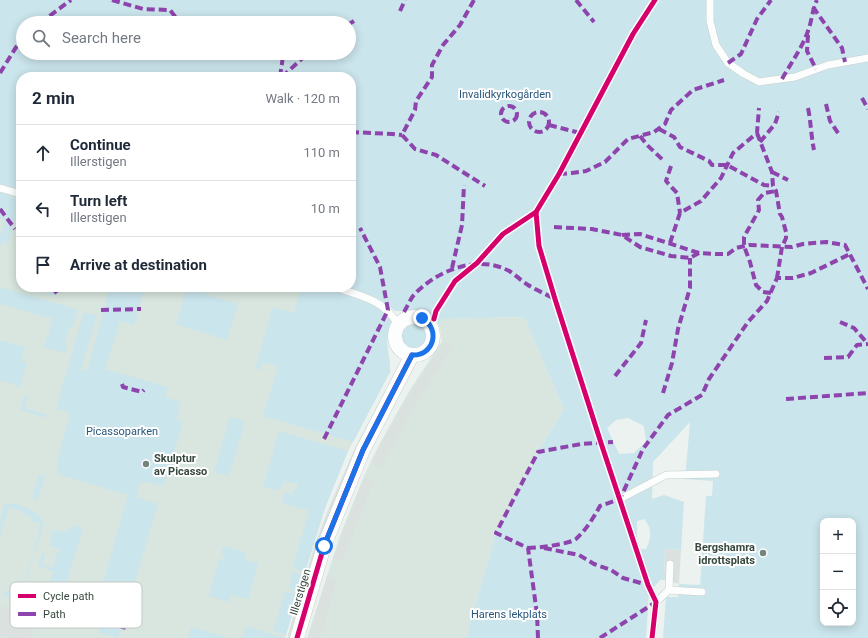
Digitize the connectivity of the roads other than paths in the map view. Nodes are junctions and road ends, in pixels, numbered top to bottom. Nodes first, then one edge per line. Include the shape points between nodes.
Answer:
1 (710, 0) edge
2 (868, 58) edge
3 (0, 188) edge
4 (16, 193) edge
5 (349, 292) edge
6 (398, 325) junction
7 (412, 355) junction
8 (716, 474) dead end
9 (670, 564) dead end
10 (669, 590) junction
11 (702, 592) dead end
12 (656, 602) junction
13 (296, 638) edge
14 (652, 638) edge

1 - 2 lane via 710,21 716,44 728,63 759,82 795,77 828,64
3 - 4 lane
5 - 6 lane via 368,298 388,310
6 - 7 street via 396,343 403,352
6 - 7 street via 409,317 416,317 426,320 432,329 434,335 430,347 419,355
7 - 13 street, Illerstigen via 360,458 324,546
8 - 12 lane via 666,475 620,499
9 - 10 lane
10 - 11 lane
10 - 12 lane
12 - 14 lane

